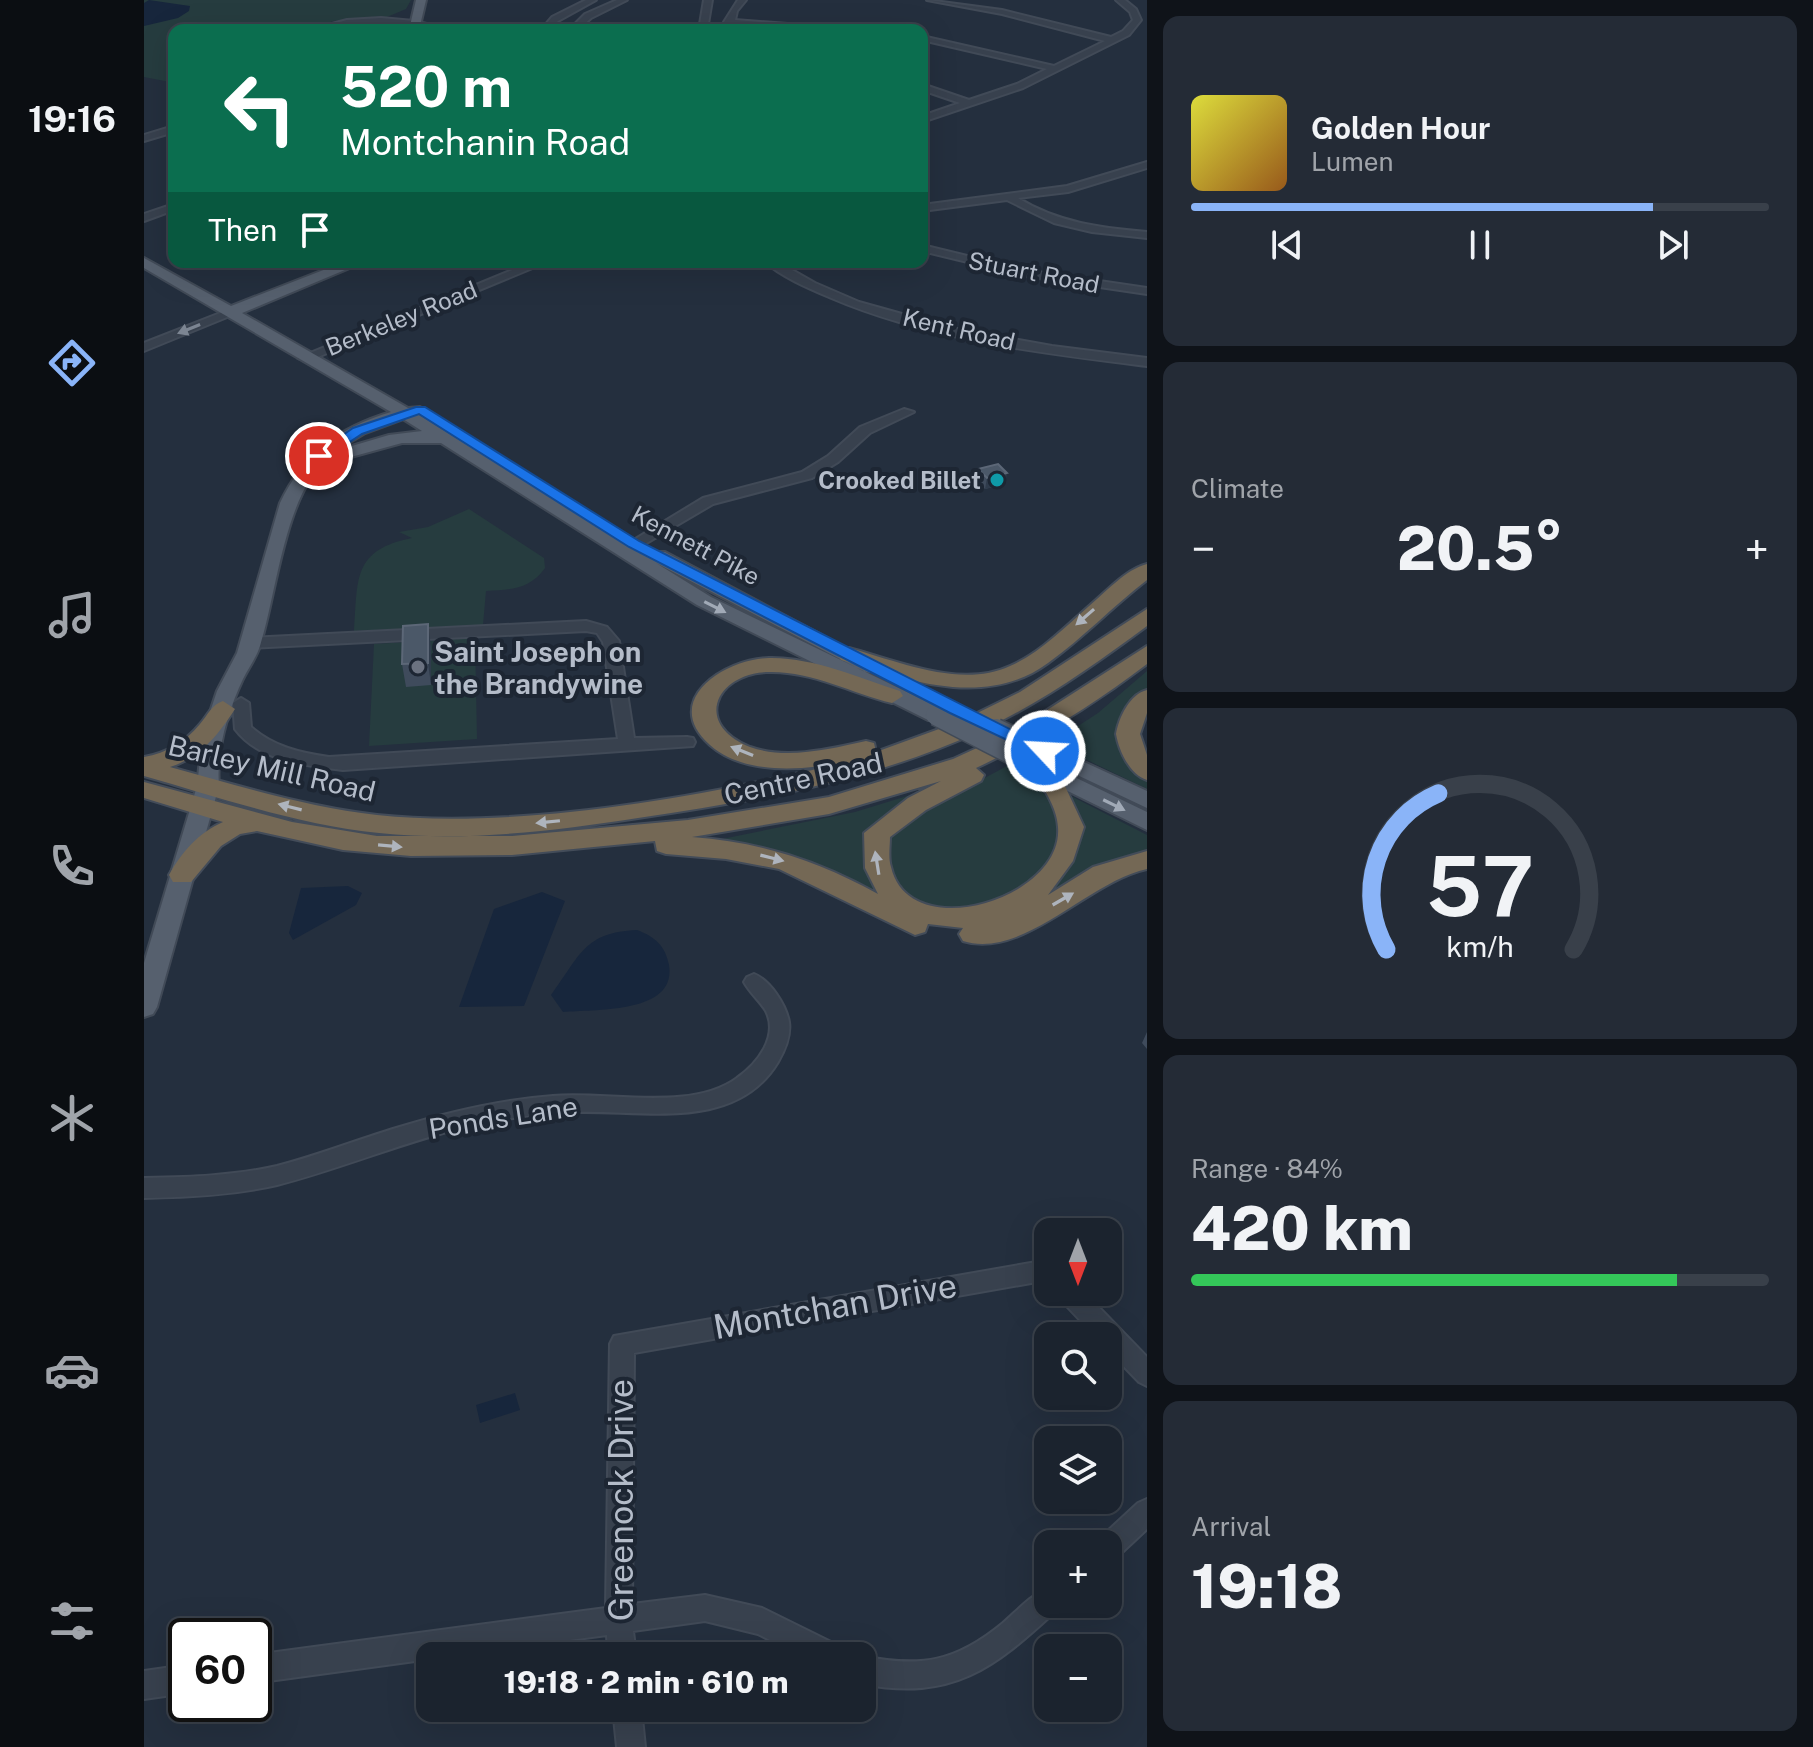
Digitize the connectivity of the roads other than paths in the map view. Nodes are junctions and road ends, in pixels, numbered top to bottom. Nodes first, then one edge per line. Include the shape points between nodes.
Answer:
1 (421, 0) edge
2 (592, 0) edge
3 (623, 0) edge
4 (708, 0) edge
5 (742, 0) edge
6 (931, 0) edge
7 (987, 0) edge
8 (1120, 0) edge
9 (975, 6) junction
10 (339, 24) edge
11 (389, 24) edge
12 (415, 24) edge
13 (550, 24) edge
14 (579, 24) edge
15 (704, 24) edge
16 (729, 24) edge
17 (928, 39) edge
18 (1112, 40) junction
19 (1053, 68) junction
20 (928, 89) edge
21 (971, 104) junction
22 (928, 117) edge
23 (168, 128) edge
24 (144, 135) edge
25 (1147, 165) edge
26 (1116, 177) junction
27 (1147, 181) edge
28 (1009, 197) junction
29 (928, 207) edge
30 (168, 209) edge
31 (144, 218) edge
32 (1147, 235) edge
33 (928, 249) edge
34 (144, 262) edge
35 (342, 268) edge
36 (527, 268) edge
37 (780, 268) edge
38 (1147, 291) edge
39 (233, 311) junction
40 (144, 347) edge
41 (312, 355) junction
42 (1147, 362) edge
43 (339, 375) junction
44 (908, 412) dead end
45 (412, 413) junction
46 (443, 438) junction
47 (321, 459) junction
48 (628, 548) junction
49 (1147, 570) edge
50 (1147, 616) edge
51 (248, 649) junction
52 (1147, 653) edge
53 (849, 655) junction
54 (1147, 662) edge
55 (892, 696) junction
56 (1147, 697) edge
57 (232, 706) junction
58 (946, 712) junction
59 (991, 718) junction
60 (687, 742) dead end
61 (627, 744) junction
62 (1040, 762) junction
63 (144, 766) edge
64 (1147, 772) edge
65 (144, 790) edge
66 (205, 796) junction
67 (1147, 800) edge
68 (625, 812) joint
69 (1147, 822) edge
70 (259, 823) junction
71 (567, 842) junction
72 (437, 848) joint
73 (1147, 860) edge
74 (182, 875) junction
75 (754, 982) dead end
76 (144, 1007) edge
77 (144, 1188) edge
78 (1034, 1272) edge
79 (1082, 1306) edge
80 (622, 1344) joint
81 (1147, 1374) edge
82 (1147, 1512) edge
83 (1122, 1535) edge
84 (1034, 1614) edge
85 (619, 1619) junction
86 (621, 1642) edge
87 (802, 1642) edge
88 (272, 1667) edge
89 (876, 1672) edge
90 (168, 1682) edge
91 (144, 1685) edge
92 (628, 1722) edge
93 (631, 1747) edge

1 - 12 main road
2 - 13 street
3 - 14 street
4 - 15 street
5 - 16 street
6 - 9 street
7 - 9 street
8 - 18 street via 1137,20
9 - 18 street
10 - 11 street
17 - 19 street
18 - 19 street
19 - 21 street
20 - 21 street
21 - 22 street
23 - 24 street
25 - 26 street
26 - 27 street
26 - 28 street
28 - 29 street
28 - 32 street via 1060,223
30 - 31 street
33 - 38 street, Stuart Road via 1025,273
34 - 39 main road, Kennett Pike
35 - 39 main road
36 - 41 street, Berkeley Road
37 - 42 street, Kent Road via 822,290 905,318 1034,346
39 -> 40 street
39 - 41 main road, Kennett Pike
41 - 43 main road, Kennett Pike
41 - 45 main road, Kennett Pike
43 - 45 main road, Kennett Pike
43 - 47 main road via 354,407 345,429
44 - 48 street via 865,430 807,475 708,501
45 - 46 main road, Kennett Pike
45 - 47 main road
45 - 48 main road, Kennett Pike
46 - 47 main road via 382,441
46 - 48 main road, Kennett Pike
47 - 51 main road via 298,484
48 - 53 main road, Kennett Pike
48 -> 55 main road, Kennett Pike via 704,601
49 -> 53 highway via 1037,661 1010,674 984,680 920,676
50 - 59 highway, Centre Road via 1067,675
51 - 57 main road via 230,683
51 - 61 street via 586,626 602,630 611,641
52 - 71 highway, Centre Road via 1108,686 1044,725 983,755 879,794 764,821
53 - 58 main road, Kennett Pike
62 -> 54 highway via 1071,829 1052,875 1015,906 987,918 941,920 896,897 877,875 877,833 892,820 1078,718
55 - 58 main road, Kennett Pike
59 -> 55 highway via 862,750 790,761 737,751 707,727 702,713 705,695 715,682 738,669 764,665 789,666
56 - 64 highway via 1127,730
57 - 61 street via 256,743 318,762
57 - 63 highway via 194,747
57 - 66 main road via 207,763
58 - 62 main road, Kennett Pike, bridge
59 - 68 highway, Centre Road via 859,769 775,789
60 - 61 street
62 - 67 main road, Kennett Pike
62 -> 69 main road, Kennett Pike
63 - 66 highway, Barley Mill Road
65 - 66 highway, Barley Mill Road
68 -> 66 highway, Barley Mill Road via 496,827 411,827
66 - 70 highway, Barley Mill Road
66 - 74 main road
70 -> 72 highway, Barley Mill Road via 341,840
70 - 74 highway via 216,835
71 - 72 highway, Centre Road
71 -> 73 highway via 719,848 783,861 822,875 917,925 957,933 1010,929 1114,869
74 - 76 main road
75 - 77 street, Ponds Lane via 778,1019 776,1042 748,1082 719,1097 524,1110 412,1132 259,1179
78 - 80 street, Montchan Drive
79 - 81 street
80 - 85 street, Greenock Drive
82 - 83 street
84 - 89 street via 992,1652 954,1671
85 - 86 street, Greenock Drive
85 - 87 street via 705,1608 762,1621
85 - 88 street
90 - 91 street
92 - 93 street

